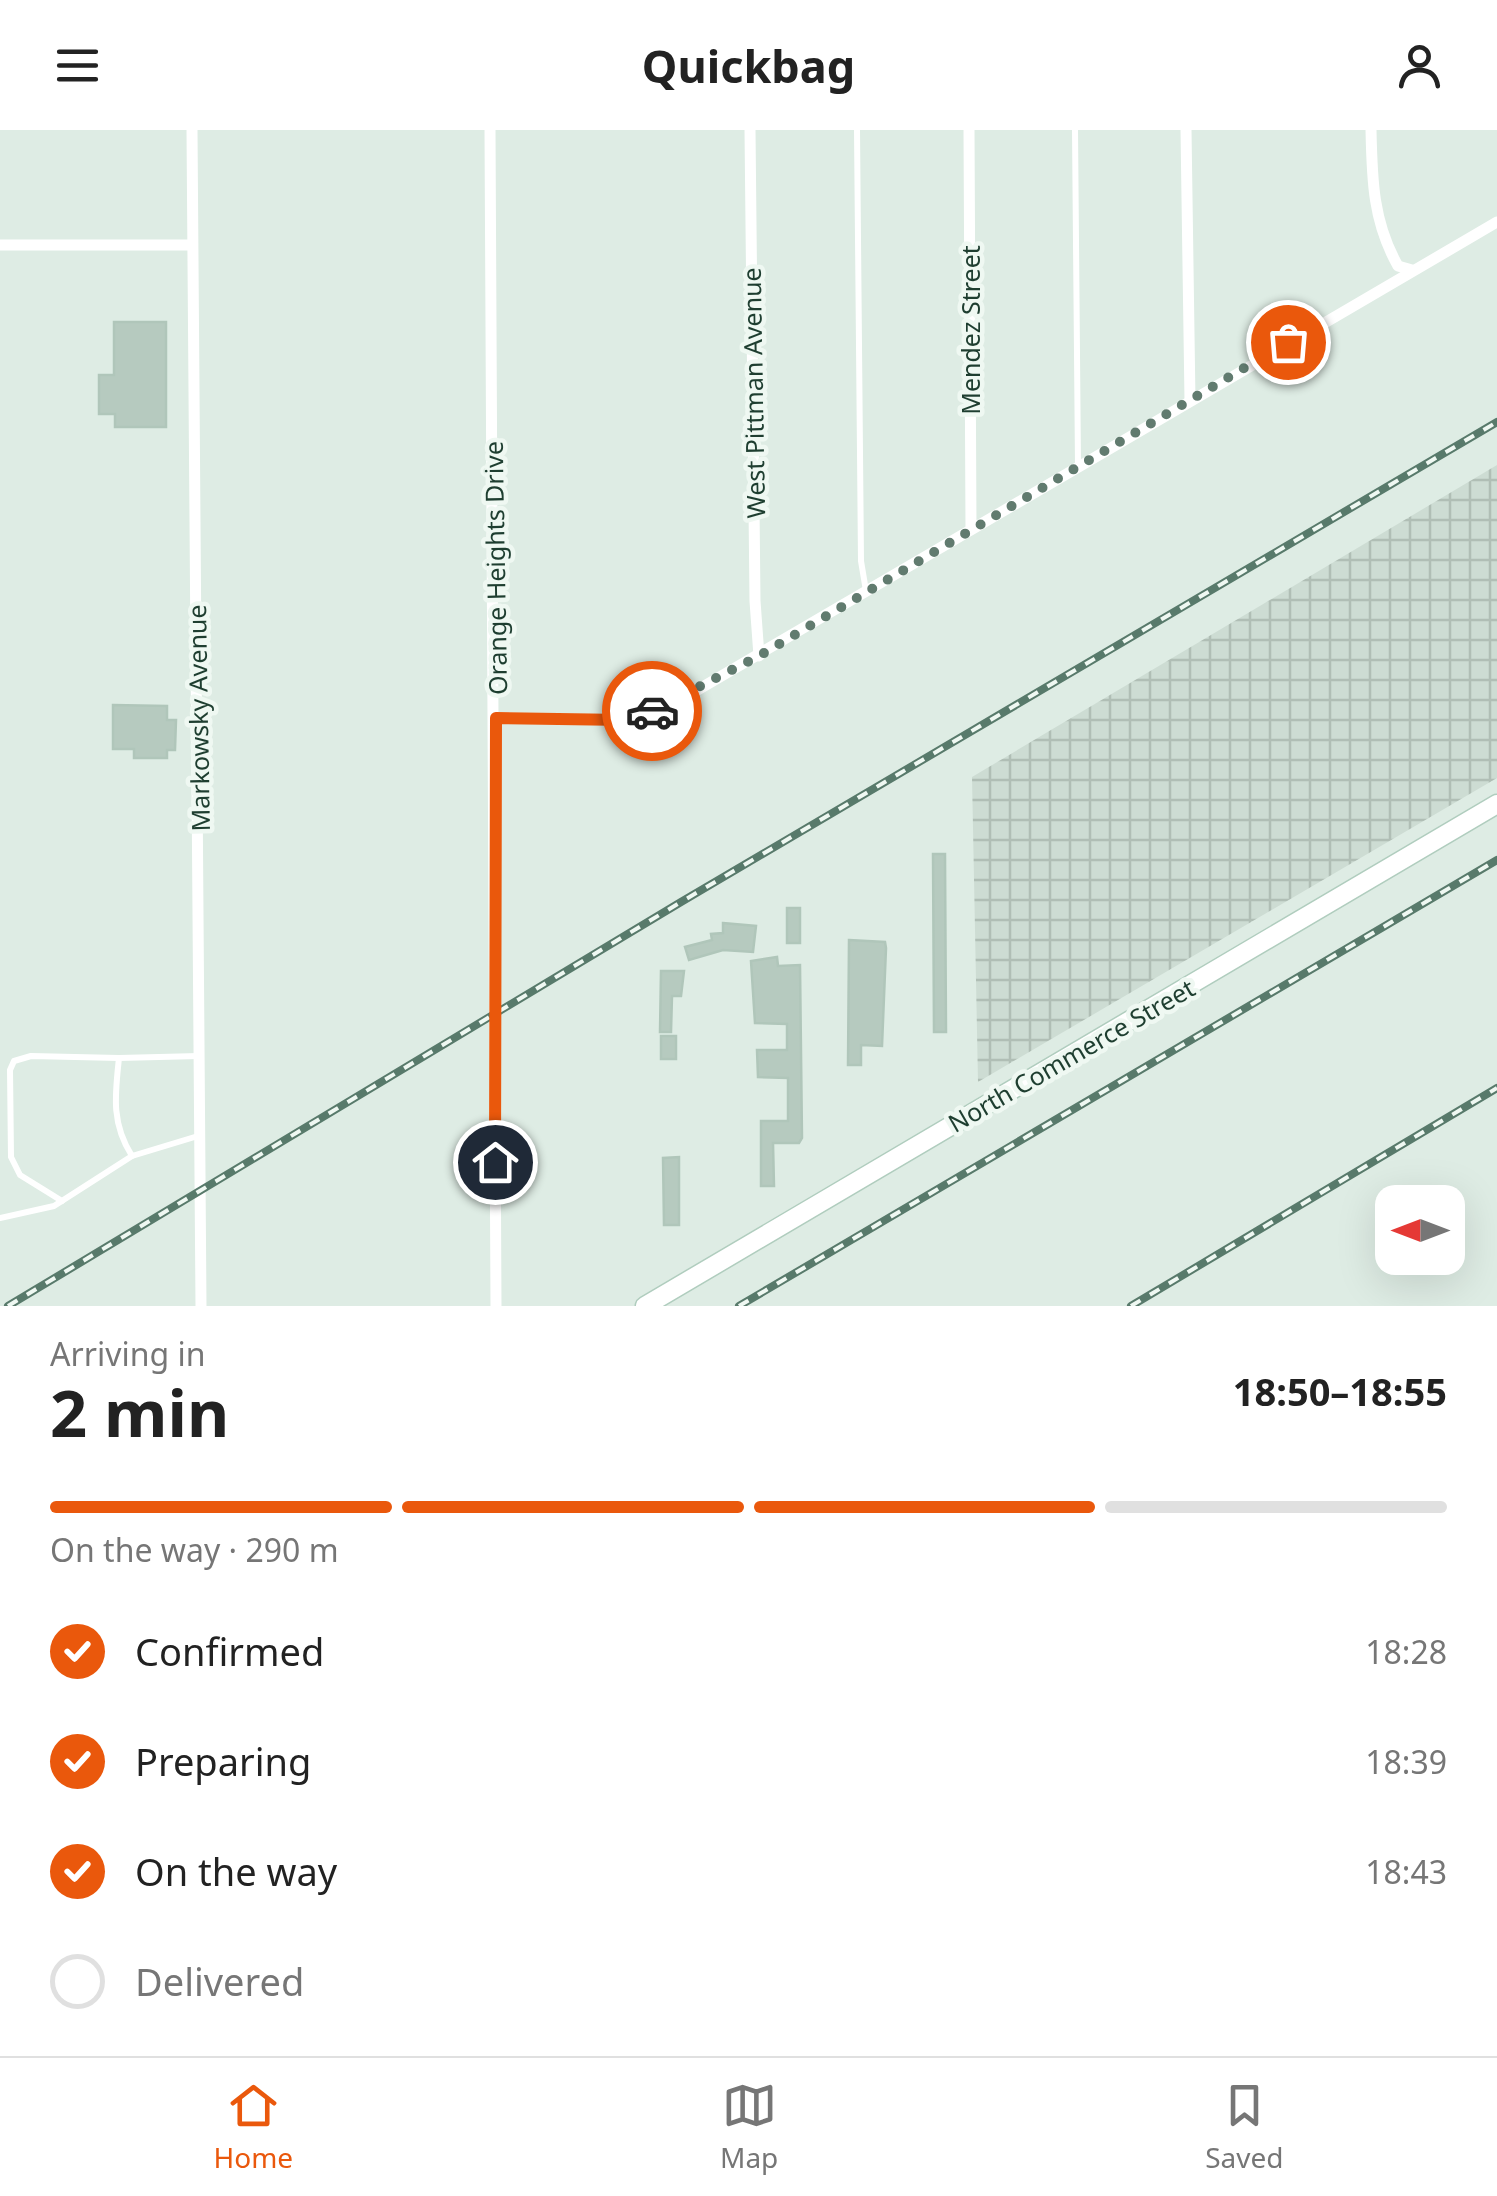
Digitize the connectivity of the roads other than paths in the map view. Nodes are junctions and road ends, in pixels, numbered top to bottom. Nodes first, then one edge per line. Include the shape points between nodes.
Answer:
1 (192, 130) edge
2 (490, 130) edge
3 (750, 130) edge
4 (858, 130) edge
5 (969, 130) edge
6 (1075, 130) edge
7 (1186, 130) edge
8 (1371, 130) edge
9 (1497, 222) edge
10 (191, 244) junction
11 (0, 245) edge
12 (1412, 270) junction
13 (1190, 401) junction
14 (1078, 467) junction
15 (972, 529) junction
16 (866, 592) junction
17 (759, 656) junction
18 (496, 718) junction
19 (1497, 804) edge
20 (200, 1056) junction
21 (119, 1058) junction
22 (199, 1135) junction
23 (132, 1156) junction
24 (62, 1201) junction
25 (0, 1218) edge
26 (201, 1306) edge
27 (496, 1306) edge
28 (645, 1306) edge

1 - 10 street, Markowsky Avenue
2 - 18 street, Orange Heights Drive
3 - 17 street, West Pittman Avenue
4 - 16 lane
5 - 15 street, Mendez Street
6 - 14 lane
7 - 13 street
8 - 12 street via 1374,206 1384,242 1398,266
9 - 12 street
10 - 11 street
10 - 20 street, Markowsky Avenue
12 - 13 street
13 - 14 street
14 - 15 street
15 - 16 street
16 - 17 street
17 - 18 street via 676,702 625,720
18 - 27 street, Orange Heights Drive
19 - 28 main road, North Commerce Street
20 - 21 lane
20 - 22 street, Markowsky Avenue
21 - 23 lane via 114,1106 119,1135
21 - 24 lane via 31,1056 14,1061 10,1070 11,1157 20,1176
22 - 23 lane
22 - 26 street, Markowsky Avenue
23 - 24 lane
24 - 25 lane

